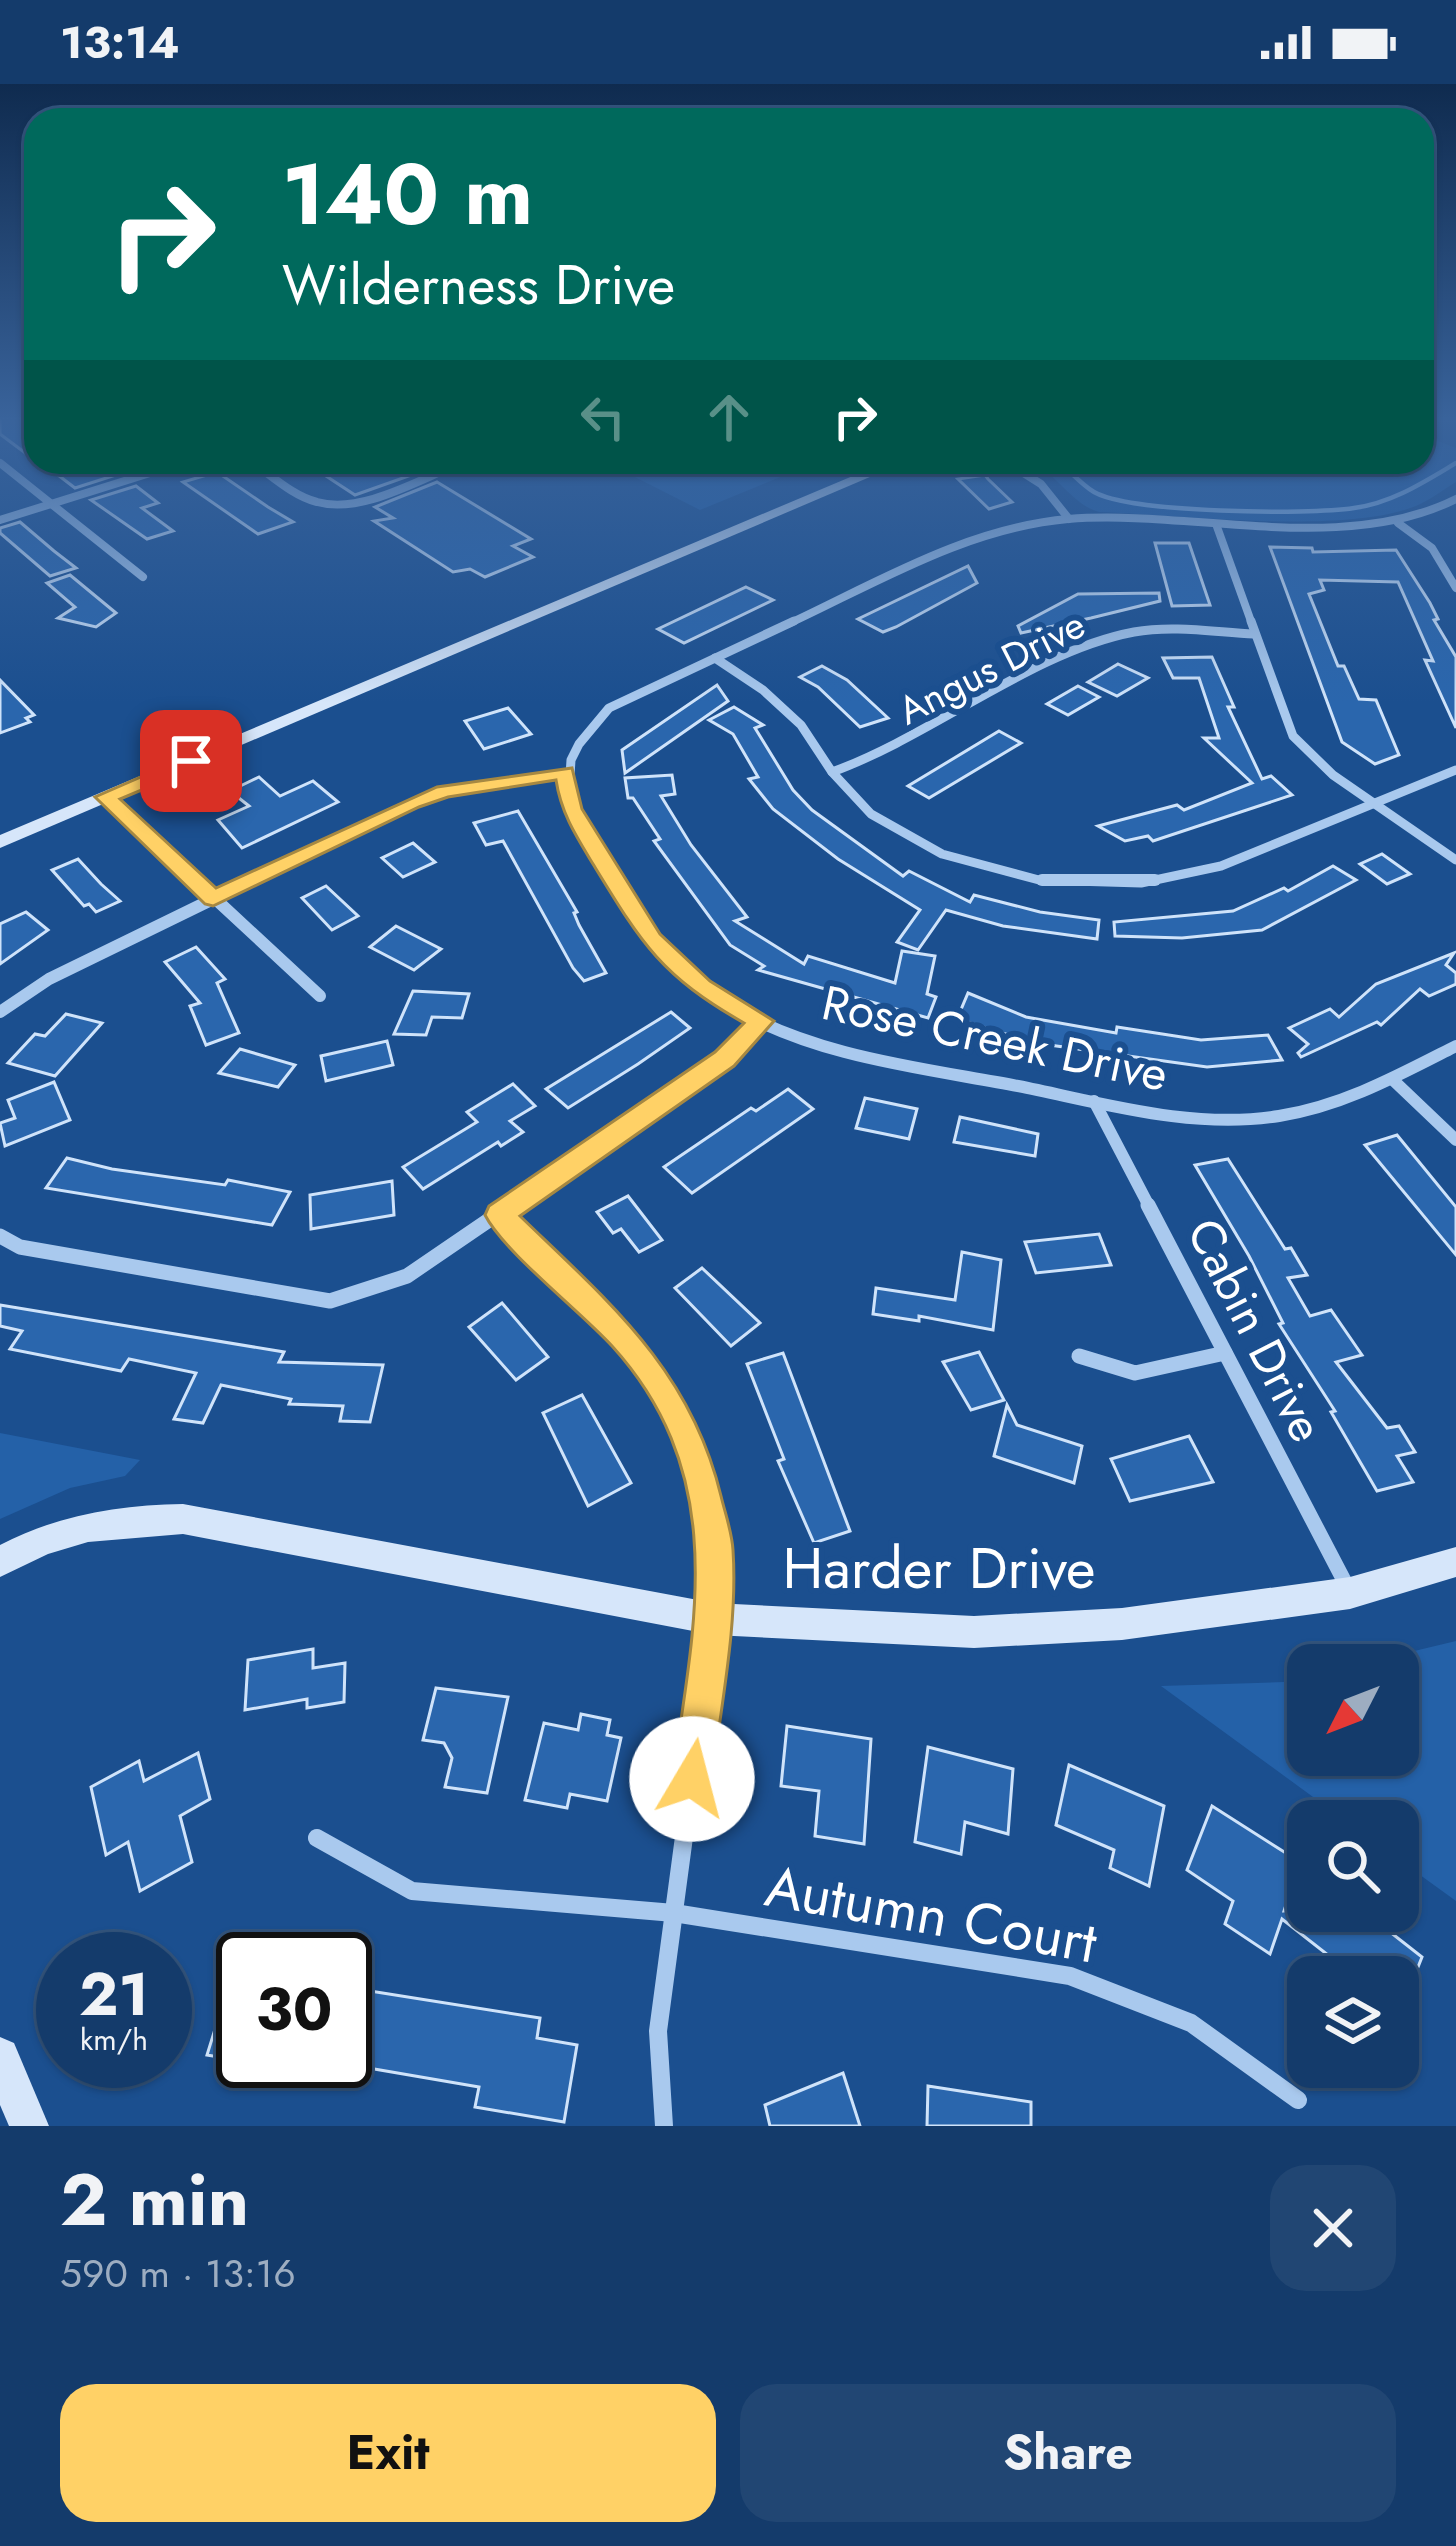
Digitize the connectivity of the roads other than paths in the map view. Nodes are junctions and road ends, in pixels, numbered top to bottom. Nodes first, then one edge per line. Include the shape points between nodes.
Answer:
1 (62, 512) edge
2 (779, 512) edge
3 (1064, 512) edge
4 (1424, 512) edge
5 (1069, 519) junction
6 (1398, 523) junction
7 (1216, 524) junction
8 (143, 577) dead end
9 (1456, 588) edge
10 (1254, 634) junction
11 (715, 658) junction
12 (1456, 770) edge
13 (565, 772) junction
14 (832, 772) junction
15 (106, 797) junction
16 (1373, 803) junction
17 (0, 842) edge
18 (1456, 860) edge
19 (213, 898) junction
20 (320, 996) dead end
21 (0, 1012) edge
22 (761, 1021) junction
23 (1456, 1046) edge
24 (1392, 1079) junction
25 (1094, 1101) junction
26 (1456, 1140) edge
27 (500, 1215) junction
28 (0, 1236) edge
29 (1226, 1353) junction
30 (1079, 1355) dead end
31 (0, 1562) edge
32 (1456, 1562) edge
33 (1350, 1593) junction
34 (714, 1619) junction
35 (317, 1838) dead end
36 (674, 1913) junction
37 (0, 2057) edge
38 (1298, 2100) dead end
39 (29, 2126) edge
40 (664, 2126) edge

1 - 8 street
2 - 15 main road
3 - 5 street
4 - 6 street
5 - 7 street
5 - 11 street via 957,543
6 - 7 street
6 - 9 street via 1432,548
7 - 10 street
10 - 14 street, Angus Drive via 1119,635 883,757
10 - 16 street via 1293,736
11 - 13 street via 609,708 573,749
11 - 14 street via 801,724
12 - 16 street
13 - 19 street via 444,791
13 - 22 street, Rose Creek Drive via 571,809 651,940 701,987
14 - 16 street via 871,814 942,854 1039,880 1141,883 1221,866
15 - 17 main road
15 - 19 street
16 - 18 street
19 - 20 street
19 - 21 street
22 - 25 street, Rose Creek Drive via 868,1055
22 - 27 street via 724,1059
23 - 24 street, Rose Creek Drive
24 - 25 street, Rose Creek Drive via 1312,1114 1209,1119
24 - 26 street
25 - 29 street, Cabin Drive
27 - 28 street via 407,1276 330,1301 20,1247
27 - 34 street via 626,1339 669,1400 694,1455 716,1546
29 - 30 street via 1135,1373
29 - 33 street, Cabin Drive
31 - 34 main road, Harder Drive via 68,1532 128,1518 183,1519
32 - 33 main road, Harder Drive
33 - 34 main road, Harder Drive via 1122,1624 974,1632
34 - 36 street
35 - 36 street, Autumn Court via 412,1891
36 - 38 street, Autumn Court via 1070,1976 1191,2023
36 - 40 street via 658,2030
37 - 39 main road

